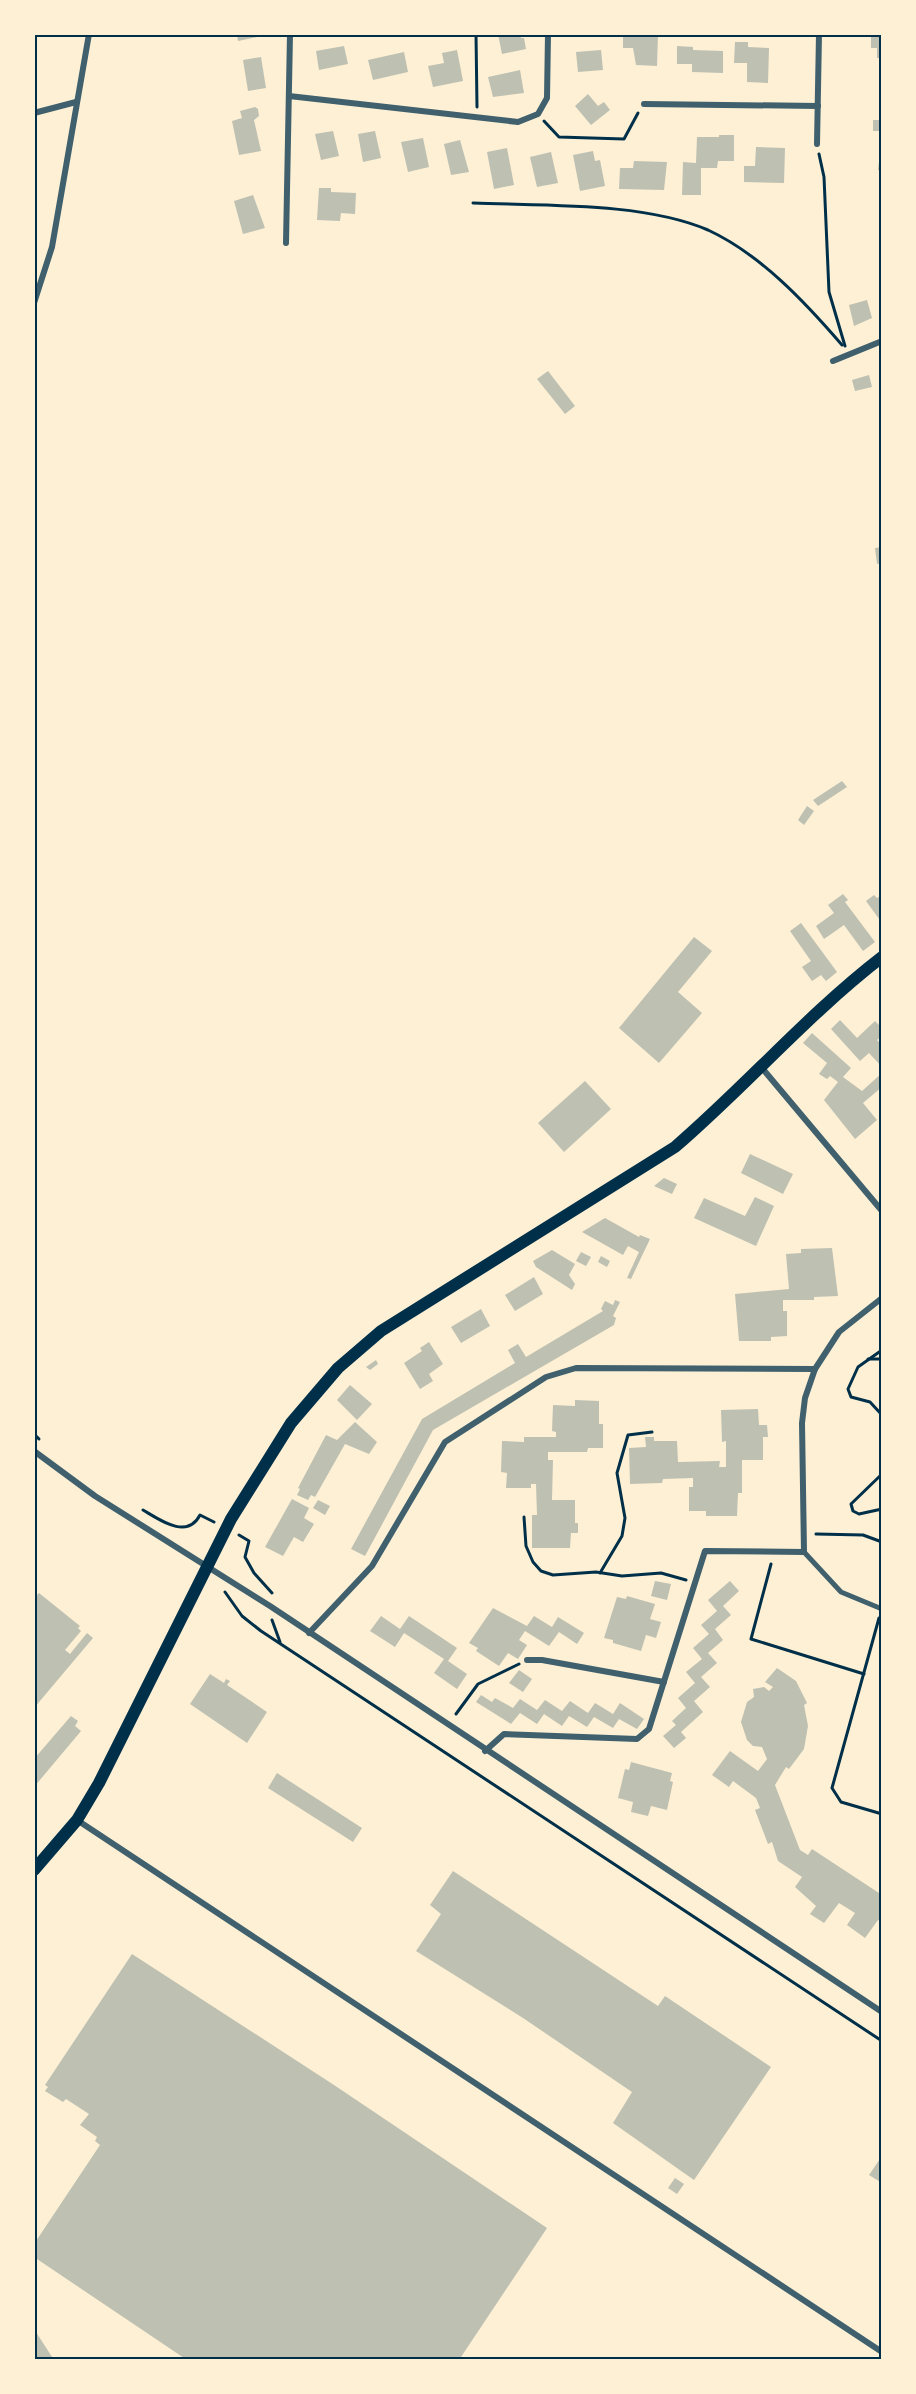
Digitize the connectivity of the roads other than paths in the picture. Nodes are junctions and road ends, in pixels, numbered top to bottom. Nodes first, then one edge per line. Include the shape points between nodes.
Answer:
1 (89, 34) edge
2 (290, 34) edge
3 (548, 34) edge
4 (819, 34) edge
5 (289, 96) junction
6 (76, 102) junction
7 (644, 104) road end
8 (818, 106) junction
9 (34, 113) edge
10 (817, 144) road end
11 (286, 243) dead end
12 (34, 303) edge
13 (882, 341) edge
14 (833, 361) dead end
15 (882, 957) edge
16 (762, 1068) junction
17 (882, 1210) edge
18 (882, 1298) edge
19 (815, 1369) junction
20 (34, 1451) edge
21 (804, 1552) junction
22 (206, 1567) junction
23 (882, 1609) edge
24 (309, 1633) junction
25 (527, 1660) road end
26 (664, 1682) junction
27 (485, 1751) junction
28 (77, 1820) junction
29 (34, 1870) edge
30 (882, 2012) edge
31 (882, 2352) edge

1 - 6 street
2 - 5 street
3 - 5 street via 547,98 538,114 518,122
4 - 8 street
5 - 11 street
6 - 9 street
6 - 12 street via 52,247
7 - 8 street
8 - 10 street
13 - 14 street via 846,351
15 - 16 main road via 821,1009
16 - 17 street
16 - 22 main road via 675,1148 390,1325 338,1368 291,1423
18 - 19 street via 839,1332
19 - 21 street via 802,1423
19 - 24 street via 576,1368 546,1377 445,1442 372,1566
20 - 22 street via 95,1496
21 - 23 street via 841,1592
21 - 26 street via 705,1551
22 - 24 street
22 - 28 main road
24 - 27 street
25 - 26 street
26 - 27 street via 649,1729 637,1739 504,1734
27 - 30 street
28 - 29 main road
28 - 31 street

